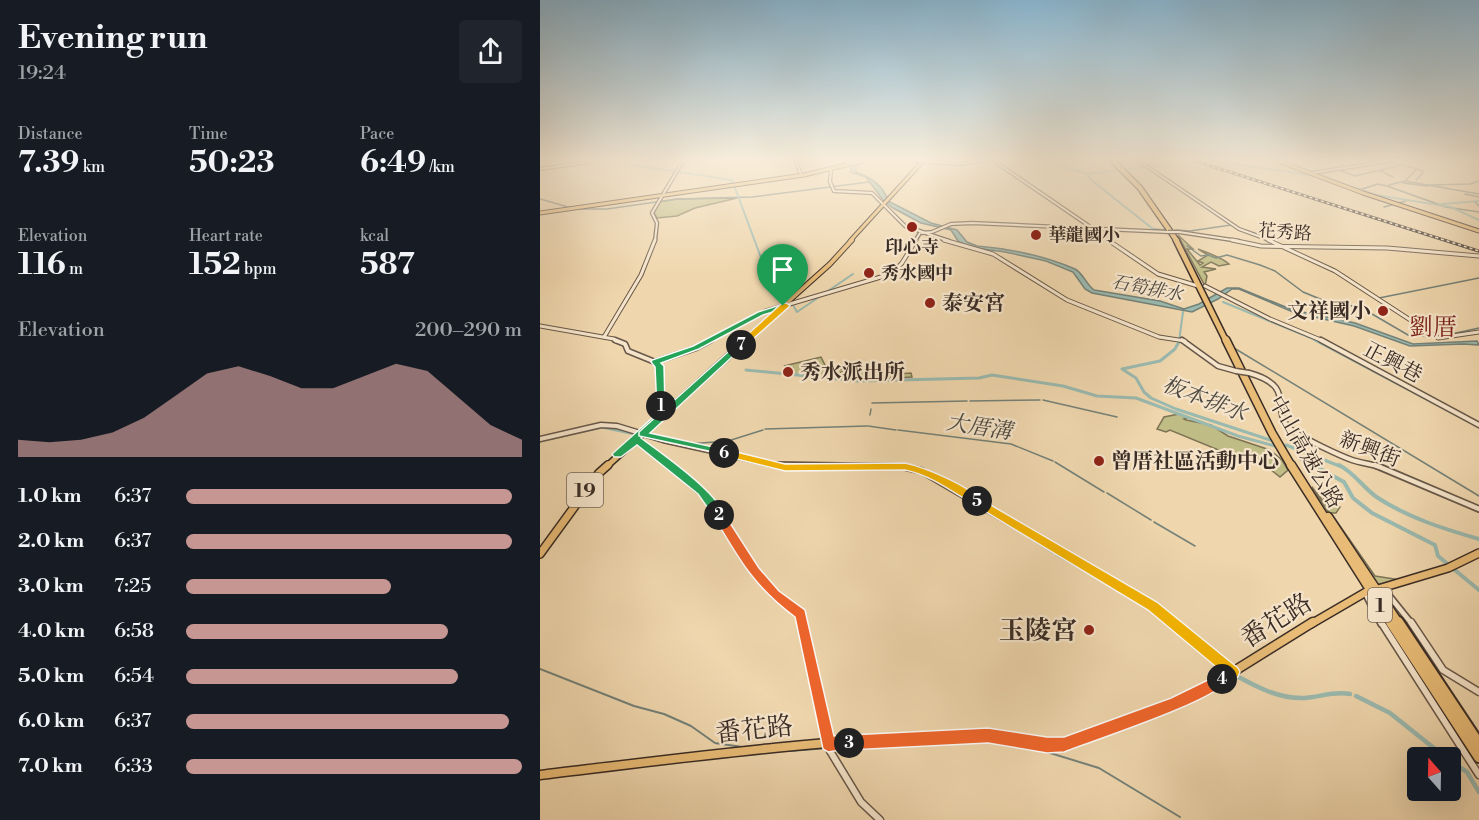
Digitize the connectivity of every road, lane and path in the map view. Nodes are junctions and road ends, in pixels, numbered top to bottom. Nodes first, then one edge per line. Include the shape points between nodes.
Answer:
1 (631, 199) edge
2 (660, 199) edge
3 (879, 199) edge
4 (887, 199) edge
5 (1050, 199) edge
6 (1150, 199) edge
7 (1196, 199) edge
8 (1386, 199) edge
9 (884, 203) junction
10 (1399, 203) joint
11 (540, 212) edge
12 (1092, 228) junction
13 (1479, 230) edge
14 (920, 233) junction
15 (1279, 246) junction
16 (1479, 256) edge
17 (1198, 286) dead end
18 (1206, 286) dead end
19 (1208, 301) junction
20 (790, 302) junction
21 (540, 326) edge
22 (1479, 332) edge
23 (604, 337) junction
24 (655, 362) junction
25 (669, 409) junction
26 (1479, 426) edge
27 (639, 436) junction
28 (540, 439) edge
29 (1479, 509) edge
30 (540, 552) edge
31 (1478, 555) edge
32 (1380, 588) joint
33 (1366, 592) joint
34 (1233, 672) junction
35 (1479, 692) edge
36 (828, 744) junction
37 (1479, 744) edge
38 (1479, 757) edge
39 (540, 775) edge
40 (1479, 775) edge
41 (880, 820) edge

1 - 11 main road
2 - 23 street via 652,213 657,218 657,242 652,256
3 - 9 street
4 - 9 main road, 19
5 - 12 street
6 - 19 highway, 中山高速公路 / 1 via 1174,232
7 - 15 street via 1239,229
8 - 10 main road
9 - 14 street via 905,226
9 - 20 main road, 19
10 - 13 main road
12 - 14 street, 花秀路 via 973,223
12 - 15 street, 花秀路, bridge via 1179,232
12 - 17 street via 1160,275
14 - 20 street via 891,274
14 - 29 street, 新興街, bridge via 993,254 1068,300 1159,337 1181,340 1218,366 1266,378 1281,394 1283,419 1292,430 1352,460 1378,466
15 - 16 street, 花秀路
15 - 22 street via 1335,271 1438,338
18 - 26 street, 正興巷 via 1317,338
19 - 37 highway, 中山高速公路 / 1 via 1249,385 1317,501
19 - 38 highway, 中山高速公路 / 1 via 1268,427 1312,502
20 - 24 street via 760,313 696,348
20 - 25 main road, 19
21 - 23 street
23 - 24 street
24 - 25 street via 659,366 661,406
25 - 27 main road, 19
27 - 28 street via 617,426 601,425
27 - 30 main road, 19 via 592,481
27 - 34 street via 785,467 905,467 922,471 1153,606
27 - 36 street via 707,497 754,572 774,595 801,614
31 - 32 main road
32 - 35 street via 1414,626 1443,670
33 - 34 main road, 番花路
33 - 40 street via 1390,640
34 - 36 main road, 番花路 via 1182,700 1064,744 988,735
36 - 39 main road, 番花路
36 - 41 street via 861,802

